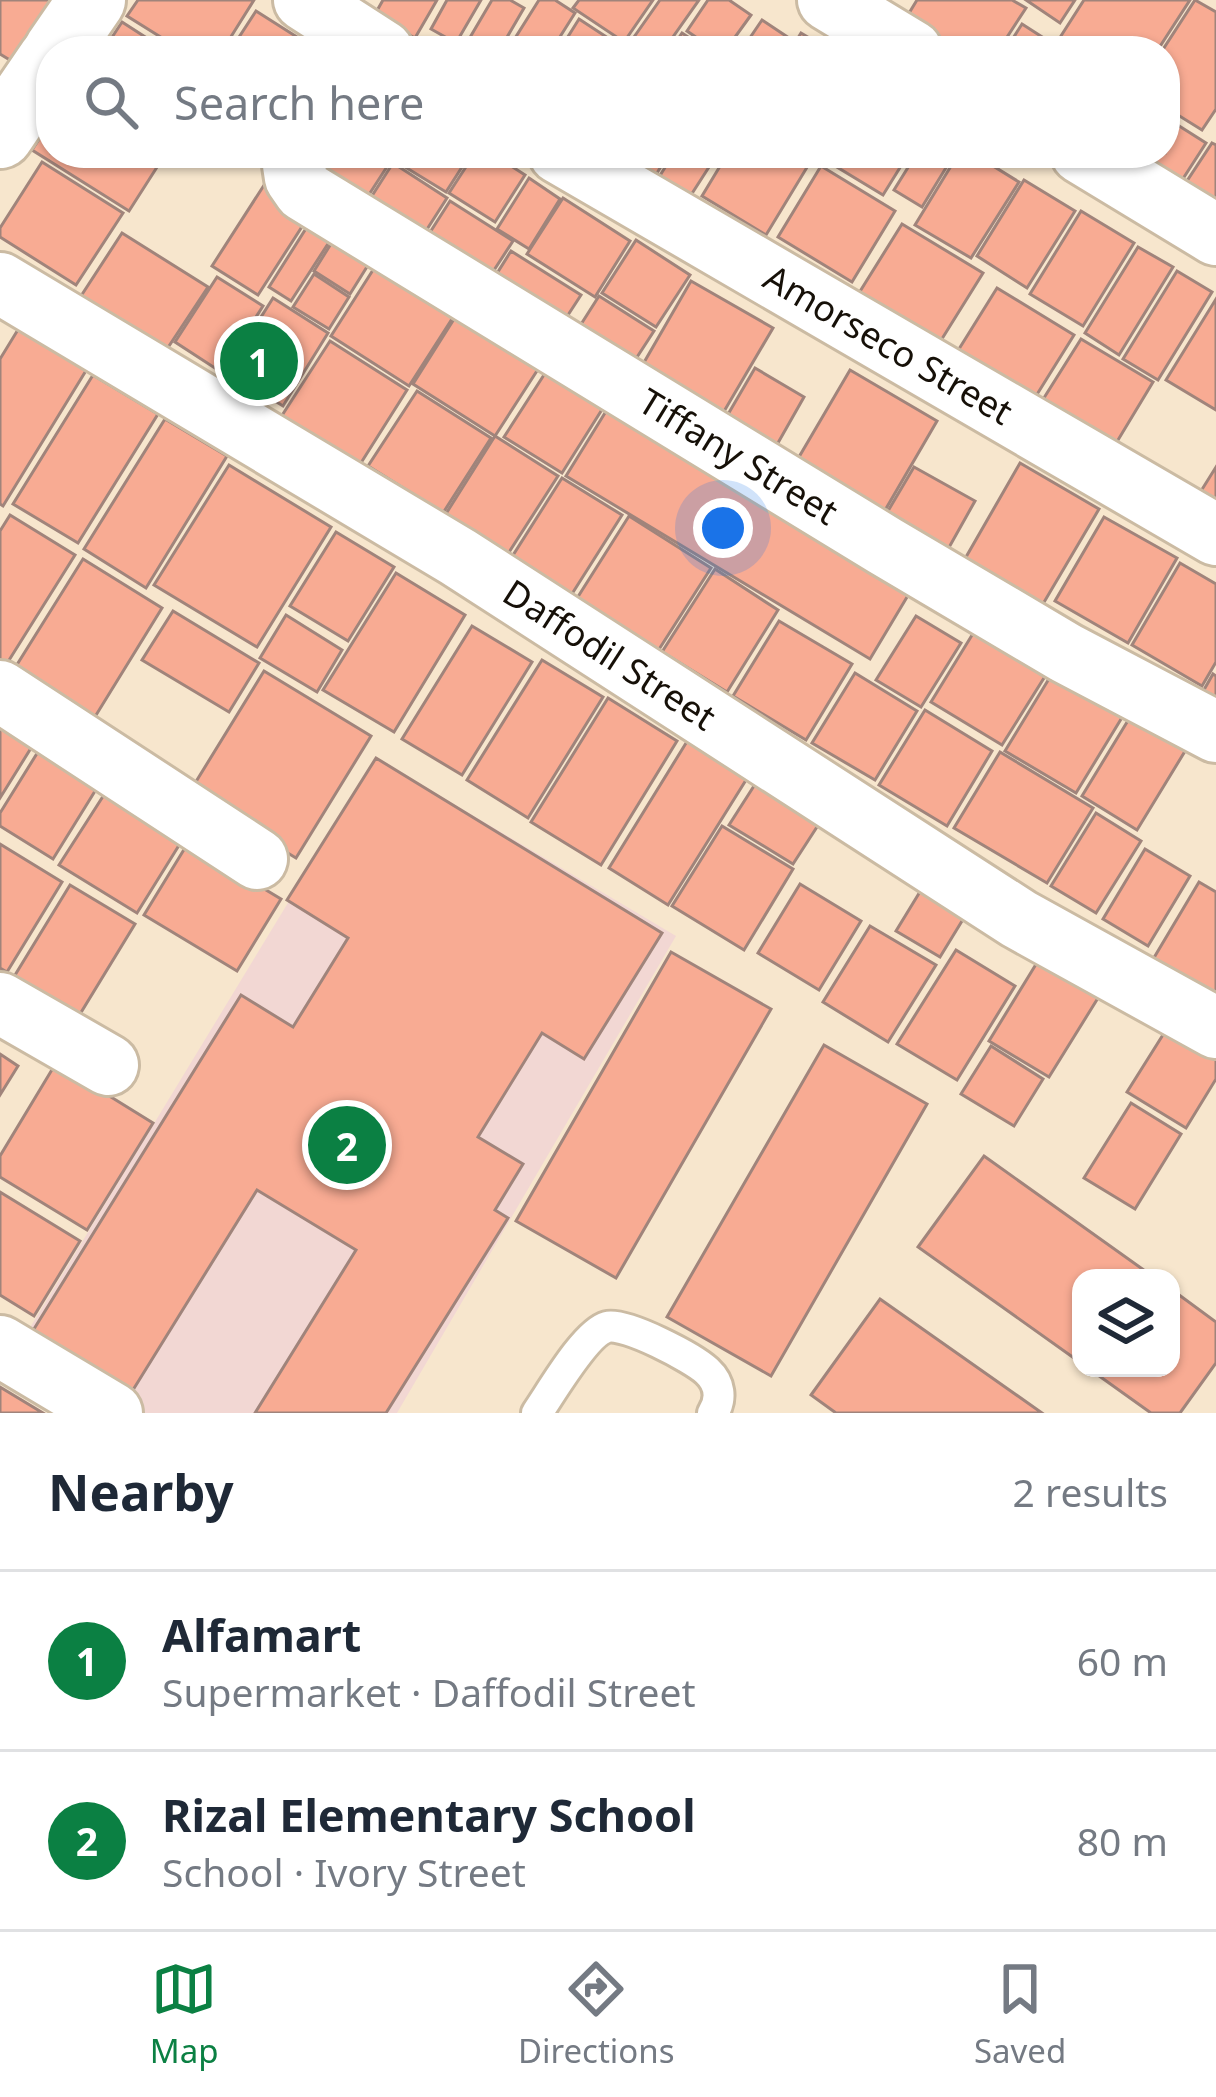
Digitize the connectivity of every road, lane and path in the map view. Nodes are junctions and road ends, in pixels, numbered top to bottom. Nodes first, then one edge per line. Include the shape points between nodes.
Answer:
1 (92, 0) edge
2 (304, 0) edge
3 (828, 0) edge
4 (68, 36) edge
5 (354, 36) edge
6 (887, 36) edge
7 (36, 83) edge
8 (0, 135) edge
9 (293, 168) edge
10 (585, 168) edge
11 (1106, 168) edge
12 (1216, 235) edge
13 (0, 283) edge
14 (1216, 535) edge
15 (0, 691) edge
16 (1216, 732) edge
17 (257, 859) dead end
18 (0, 1003) edge
19 (1216, 1028) edge
20 (108, 1065) dead end
21 (0, 1346) edge
22 (112, 1413) edge
23 (537, 1413) edge
24 (713, 1413) edge

1 - 4 street
2 - 5 street
3 - 6 street
7 - 8 street
9 - 16 street, Tiffany Street via 304,191 905,558
10 - 14 street, Amorseco Street
11 - 12 street
13 - 19 street, Daffodil Street via 458,557 1019,919
15 - 17 street
18 - 20 street
21 - 22 street
23 - 24 lane via 588,1340 604,1327 626,1326 706,1370 717,1385

